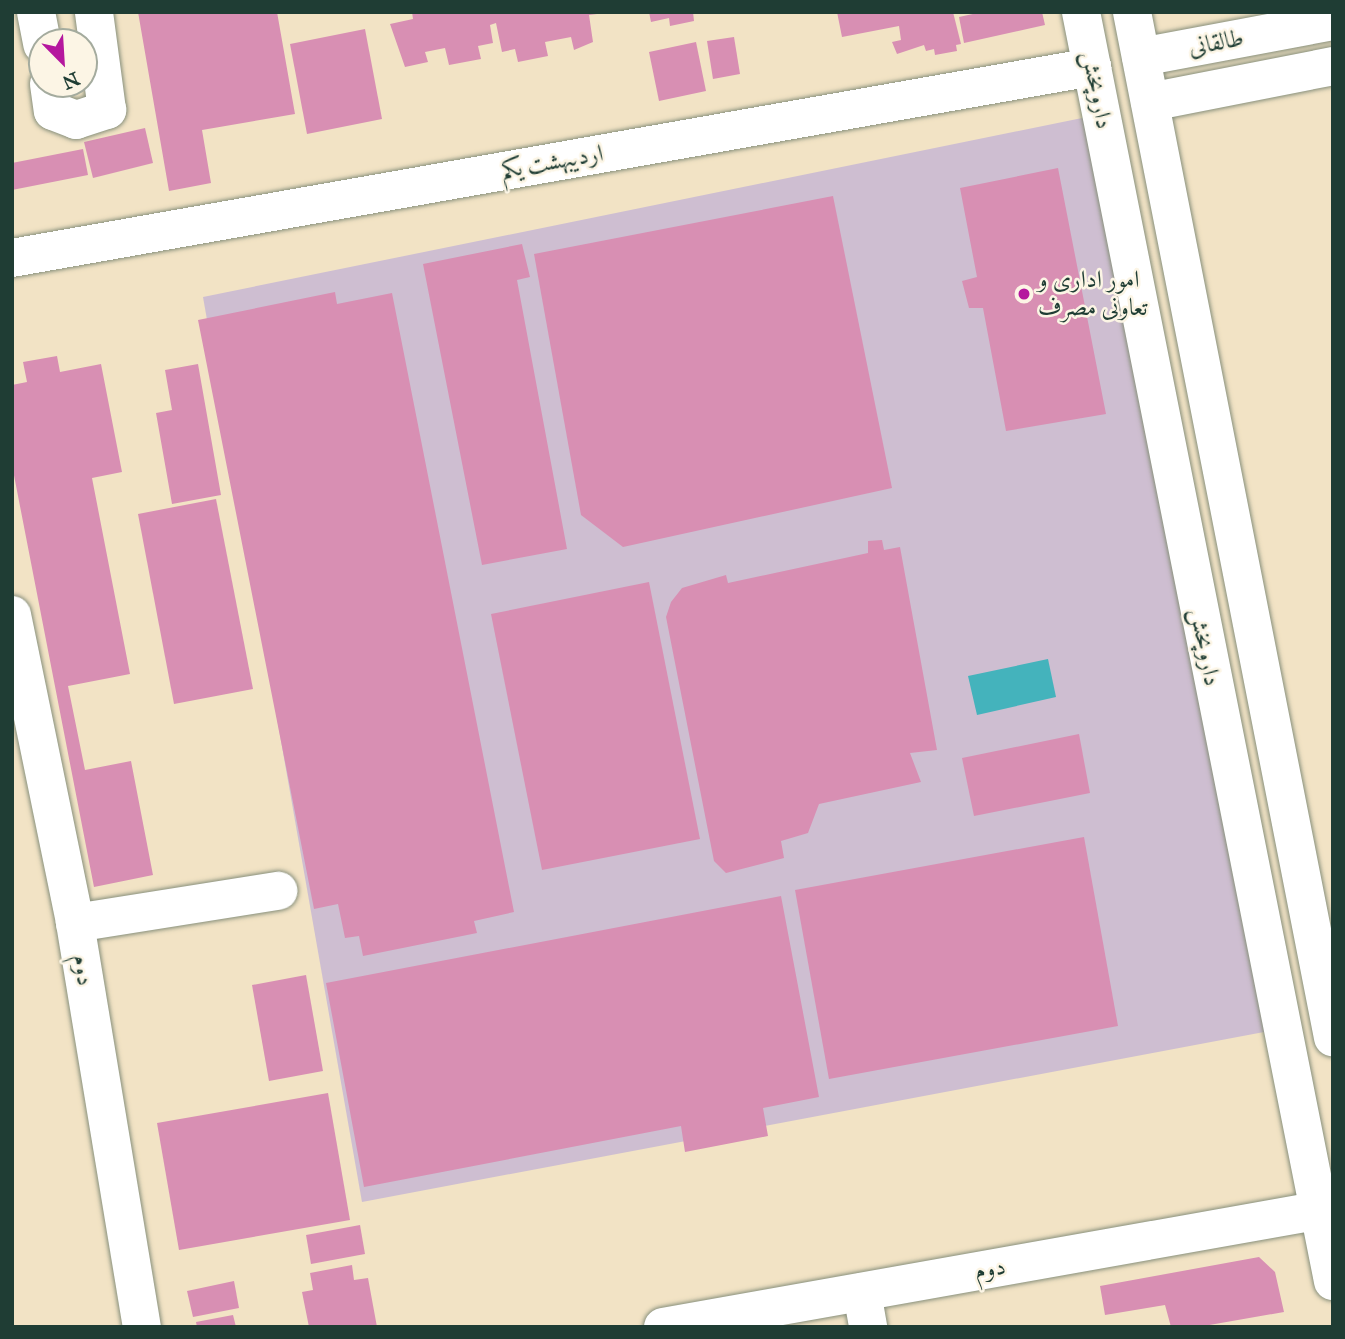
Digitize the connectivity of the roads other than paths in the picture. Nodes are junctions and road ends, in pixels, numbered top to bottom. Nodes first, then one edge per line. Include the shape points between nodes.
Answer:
1 (1082, 12) edge
2 (1132, 12) edge
3 (1333, 21) edge
4 (98, 42) edge
5 (1141, 57) junction
6 (1333, 66) edge
7 (1092, 67) junction
8 (51, 98) edge
9 (1150, 102) junction
10 (12, 258) edge
11 (12, 615) edge
12 (278, 891) dead end
13 (75, 923) junction
14 (1260, 928) junction
15 (1317, 934) edge
16 (1333, 1037) edge
17 (1316, 1211) junction
18 (1333, 1281) edge
19 (865, 1309) edge
20 (142, 1327) edge
21 (663, 1327) edge

1 - 7 street, داروپخش
2 - 5 street, داروپخش
3 - 5 street, طالقانی
4 - 8 street via 107,110 76,121 53,111
5 - 9 street, داروپخش
6 - 9 street, طالقانی
7 - 10 street, اردیبهشت یکم
7 - 14 street, داروپخش
9 - 15 street, داروپخش
11 - 13 street, دوم
12 - 13 street
13 - 20 street, دوم
14 - 15 street
14 - 17 street, داروپخش
15 - 16 street, داروپخش
17 - 18 street, داروپخش
17 - 19 street, دوم
19 - 21 street, دوم

